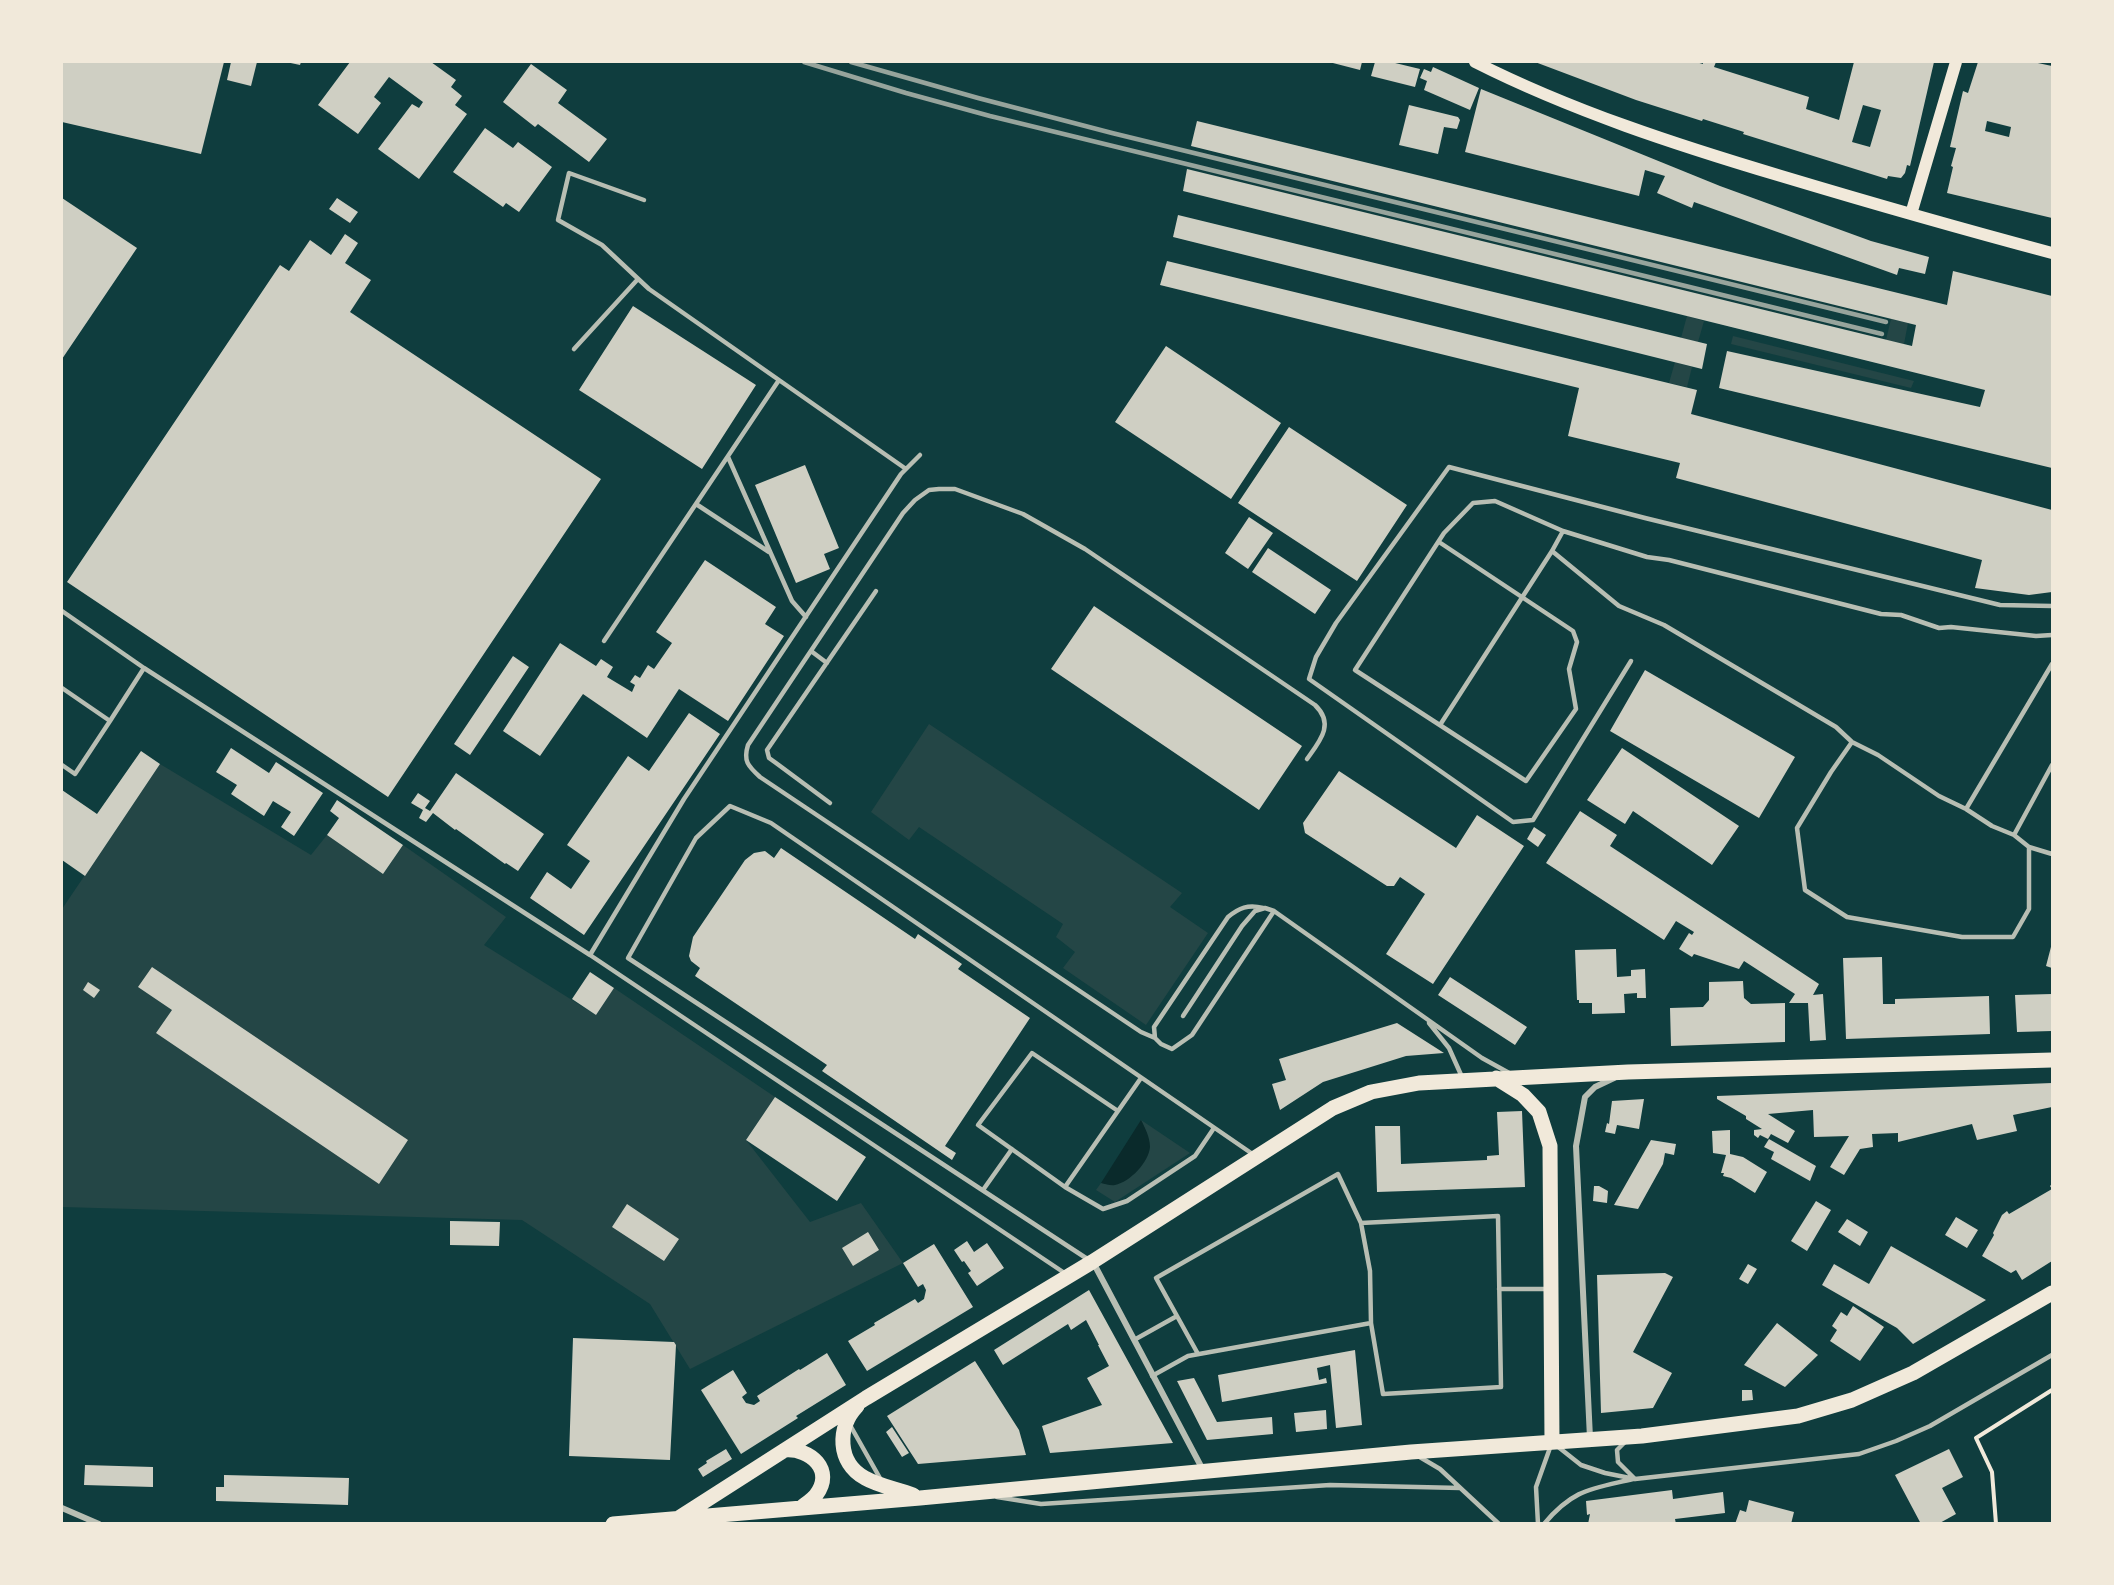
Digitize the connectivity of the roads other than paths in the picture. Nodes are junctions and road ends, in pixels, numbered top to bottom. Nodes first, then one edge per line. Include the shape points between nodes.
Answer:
1 (1475, 62) edge
2 (1956, 62) edge
3 (644, 200) dead end
4 (1911, 214) junction
5 (2052, 253) edge
6 (638, 279) junction
7 (574, 349) dead end
8 (779, 380) junction
9 (920, 455) dead end
10 (728, 458) junction
11 (906, 469) junction
12 (696, 504) junction
13 (1563, 531) junction
14 (1439, 542) junction
15 (1552, 551) junction
16 (771, 554) junction
17 (876, 591) dead end
18 (1523, 597) junction
19 (2052, 606) edge
20 (62, 611) edge
21 (806, 616) junction
22 (2052, 635) edge
23 (604, 641) dead end
24 (811, 651) junction
25 (1631, 661) dead end
26 (827, 663) junction
27 (2052, 664) edge
28 (144, 668) junction
29 (62, 688) edge
30 (110, 721) junction
31 (1440, 725) junction
32 (1852, 742) junction
33 (1307, 759) dead end
34 (62, 765) edge
35 (2052, 765) edge
36 (830, 803) dead end
37 (1966, 809) junction
38 (2014, 835) junction
39 (2029, 847) junction
40 (2052, 854) edge
41 (1265, 908) junction
42 (1274, 911) junction
43 (590, 955) junction
44 (1183, 1016) dead end
45 (1426, 1018) junction
46 (1155, 1038) junction
47 (2052, 1060) edge
48 (1628, 1072) junction
49 (1517, 1077) junction
50 (1141, 1078) junction
51 (1496, 1078) junction
52 (1463, 1080) junction
53 (1118, 1111) junction
54 (1214, 1128) junction
55 (1012, 1149) junction
56 (1256, 1157) junction
57 (1065, 1187) junction
58 (983, 1191) junction
59 (1361, 1223) junction
60 (1092, 1262) junction
61 (1069, 1276) junction
62 (1499, 1289) junction
63 (1550, 1289) junction
64 (2052, 1293) edge
65 (1177, 1316) junction
66 (1371, 1323) junction
67 (1133, 1340) junction
68 (1198, 1354) junction
69 (2052, 1355) edge
70 (1152, 1376) junction
71 (866, 1398) junction
72 (1630, 1437) junction
73 (1590, 1439) junction
74 (1552, 1442) junction
75 (785, 1450) junction
76 (1411, 1452) junction
77 (1203, 1471) junction
78 (1635, 1479) junction
79 (1460, 1488) junction
80 (964, 1492) junction
81 (920, 1497) junction
82 (802, 1507) junction
83 (62, 1508) edge
84 (673, 1521) edge
85 (99, 1524) edge
86 (613, 1524) edge
87 (1499, 1524) edge
88 (1538, 1524) edge
89 (1544, 1524) edge

1 - 4 main road via 1516,82 1687,148
2 - 4 main road
3 - 6 lane via 570,172 558,220 602,245
4 - 5 main road
6 - 7 lane
6 - 8 lane
8 - 10 lane
8 - 11 lane
9 - 11 lane
10 - 12 lane
10 - 16 lane
11 - 21 lane
12 - 16 lane
12 - 23 lane
13 - 14 lane via 1495,501 1473,503
13 - 15 lane
13 - 22 lane via 1647,557 1881,614 1901,615 1939,628
14 - 18 lane
14 - 31 lane via 1355,670
15 - 18 lane
15 - 32 lane via 1620,606 1674,631 1836,727
16 - 21 lane via 792,602
17 - 26 lane
18 - 31 lane
18 - 31 lane via 1573,631 1577,642 1569,669 1575,709 1526,781
19 - 25 lane via 2001,605 1449,467 1336,623 1316,657 1309,679 1513,822 1533,820
20 - 28 lane
21 - 43 lane via 684,799
24 - 26 lane
24 - 33 lane via 903,513 929,490 955,489 1023,514 1085,549 1315,705 1322,711 1325,727
24 - 46 lane via 748,744 744,755 752,770 1072,987
26 - 36 lane via 767,750 776,764
27 - 37 lane
28 - 30 lane
28 - 43 lane
29 - 30 lane
30 - 34 lane via 75,774
32 - 37 lane
32 - 39 lane via 1797,828 1805,890 1847,917 1962,937 2013,937 2029,909
35 - 38 lane
37 - 38 lane
38 - 39 lane
39 - 40 lane
41 - 42 lane
41 - 44 lane via 1255,911 1242,926
41 - 46 lane via 1240,908 1228,917 1154,1027
42 - 45 lane
42 - 46 lane via 1192,1035 1172,1048
43 - 61 lane
45 - 49 lane via 1482,1058
45 - 52 lane via 1449,1048
47 - 48 main road
48 - 49 main road
48 - 73 street via 1595,1087 1585,1097 1576,1146
49 - 51 main road
50 - 53 lane
50 - 54 lane
50 - 58 lane via 771,823 730,806 696,838 628,958
51 - 52 main road
51 - 63 main road via 1523,1095 1539,1112 1550,1146
52 - 56 main road via 1371,1092 1333,1108
53 - 55 lane via 1032,1053 978,1125
53 - 57 lane
54 - 56 lane
54 - 57 lane via 1196,1156 1127,1201 1103,1209
55 - 57 lane
55 - 58 lane
56 - 60 main road
58 - 60 lane
59 - 62 lane via 1498,1216
59 - 65 lane via 1338,1174 1156,1278
59 - 66 lane via 1370,1271
60 - 61 main road
60 - 67 street
61 - 71 main road
62 - 63 lane
62 - 66 lane via 1501,1387 1383,1394
63 - 74 main road
64 - 72 main road via 1913,1373 1852,1400 1798,1416
65 - 67 lane
65 - 68 lane
66 - 68 lane
67 - 70 street
68 - 70 lane
69 - 78 lane via 1929,1426 1859,1454
70 - 77 street
71 - 75 main road
71 - 81 main road via 844,1428 848,1460 861,1476
72 - 73 main road
72 - 78 lane via 1617,1450 1618,1462
73 - 74 main road
74 - 76 main road
74 - 78 lane via 1581,1465
74 - 88 lane via 1536,1487
75 - 82 main road via 793,1449 815,1458 822,1472 816,1495
75 - 84 main road
76 - 77 main road
76 - 79 lane via 1440,1469
77 - 80 main road
78 - 89 lane via 1581,1492 1559,1506
79 - 80 lane via 1330,1485 1041,1504
79 - 87 lane
80 - 81 main road
81 - 82 main road
82 - 84 main road
83 - 85 street
84 - 86 main road

